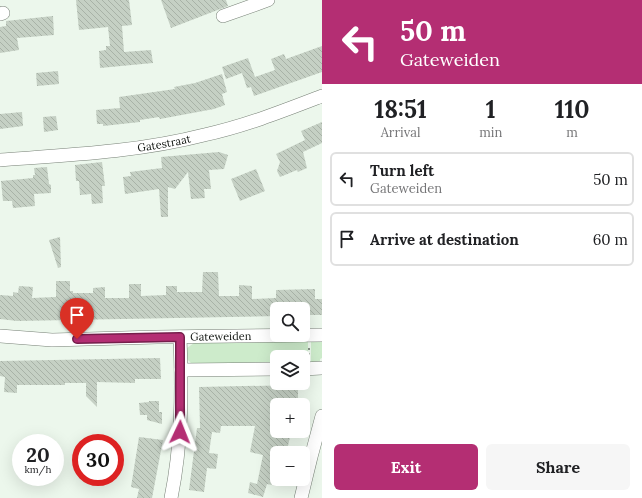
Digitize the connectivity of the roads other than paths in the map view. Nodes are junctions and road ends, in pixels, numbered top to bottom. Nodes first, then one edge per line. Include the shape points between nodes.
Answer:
1 (268, 0) edge
2 (223, 16) dead end
3 (322, 96) edge
4 (0, 160) edge
5 (322, 335) edge
6 (0, 336) edge
7 (180, 337) junction
8 (270, 369) edge
9 (181, 370) junction
10 (322, 416) edge
11 (171, 498) edge
12 (302, 498) edge

1 - 2 street
3 - 4 street, Gatestraat via 277,114 190,138 75,155
5 - 7 street, Gateweiden
6 - 7 street, Gateweiden via 52,340
7 - 9 street
8 - 9 street
9 - 11 street via 180,444
10 - 12 street

